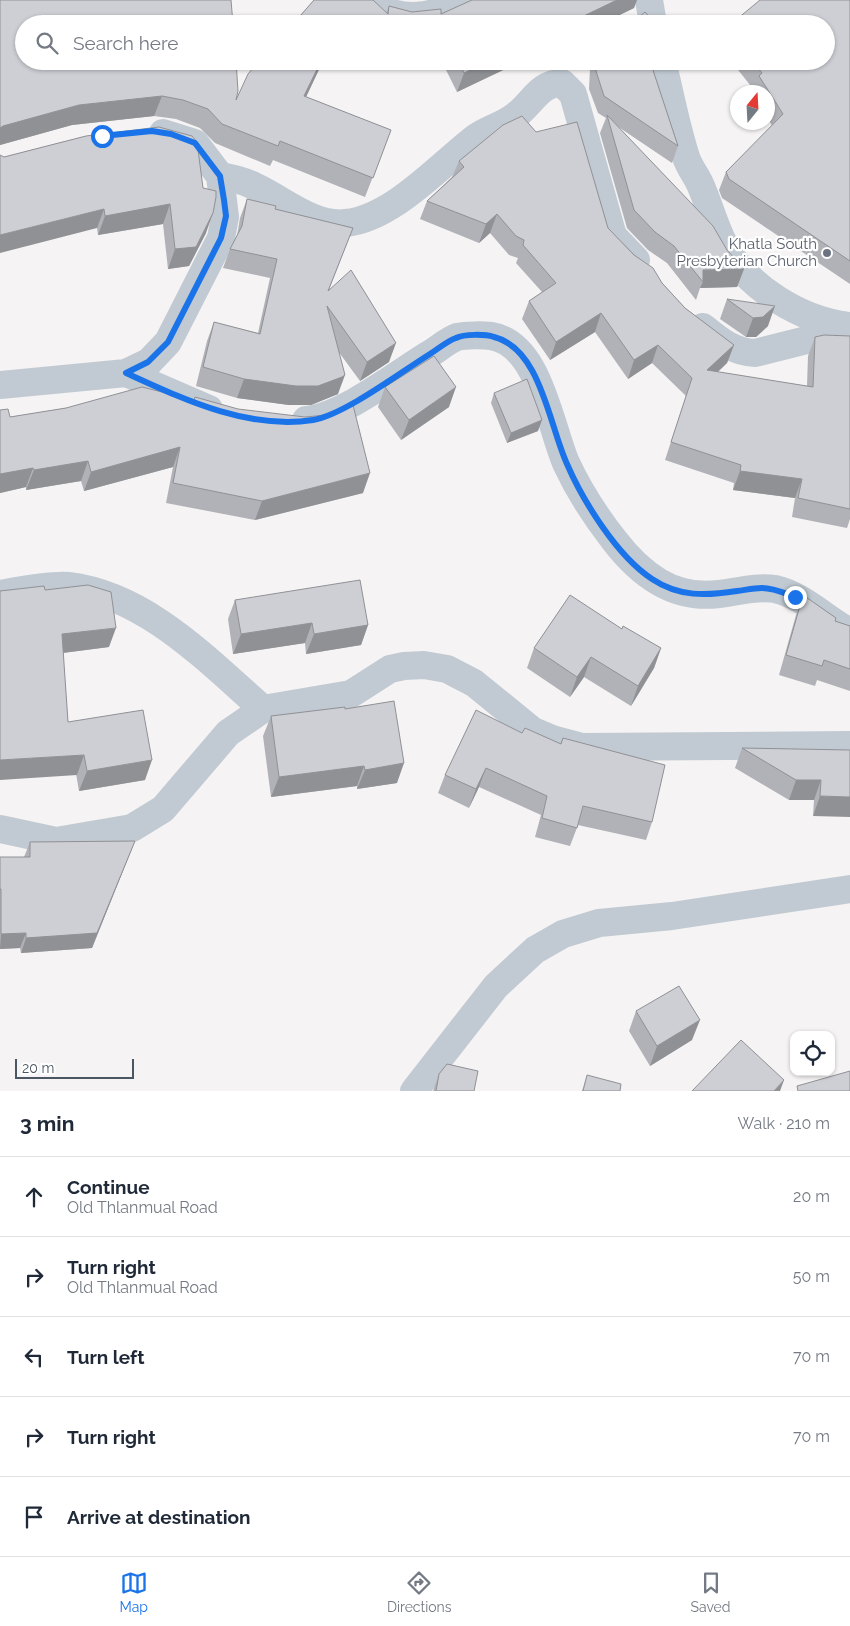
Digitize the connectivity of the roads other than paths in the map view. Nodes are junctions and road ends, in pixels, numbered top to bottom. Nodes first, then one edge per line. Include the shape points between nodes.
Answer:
1 (365, 0) edge
2 (471, 0) edge
3 (649, 0) edge
4 (406, 15) edge
5 (432, 15) edge
6 (652, 15) edge
7 (664, 70) edge
8 (136, 132) edge
9 (220, 176) junction
10 (658, 276) edge
11 (682, 309) edge
12 (850, 327) edge
13 (126, 373) junction
14 (0, 385) edge
15 (233, 414) edge
16 (285, 420) edge
17 (0, 594) edge
18 (850, 632) edge
19 (263, 709) junction
20 (850, 745) edge
21 (0, 829) edge
22 (850, 889) edge
23 (414, 1091) edge

1 - 4 street via 376,7
2 - 5 street
3 - 6 street
7 - 12 street via 687,158 724,245 765,291 789,308
8 - 9 street via 171,134 195,143
9 - 10 street via 240,179 317,220 333,223 364,219 422,184 476,137 515,116 543,88 552,82 562,83 573,94 613,236 638,262
9 - 13 street via 226,216 221,238 168,342 148,362
11 - 12 street via 717,338 742,352 755,353
13 - 14 street
13 - 15 street via 186,401
16 - 18 street via 314,420 339,410 457,337 491,336 509,342 535,376 567,464 593,512 633,563 672,589 694,595 762,588 777,590 795,597
17 - 19 street via 67,586 102,594 148,616 184,640
19 - 20 street via 351,694 390,669 424,665 447,669 474,683 532,731 582,747
19 - 21 street via 228,733 163,810 132,828 56,841
22 - 23 street via 672,916 599,923 563,934 535,950 496,986

